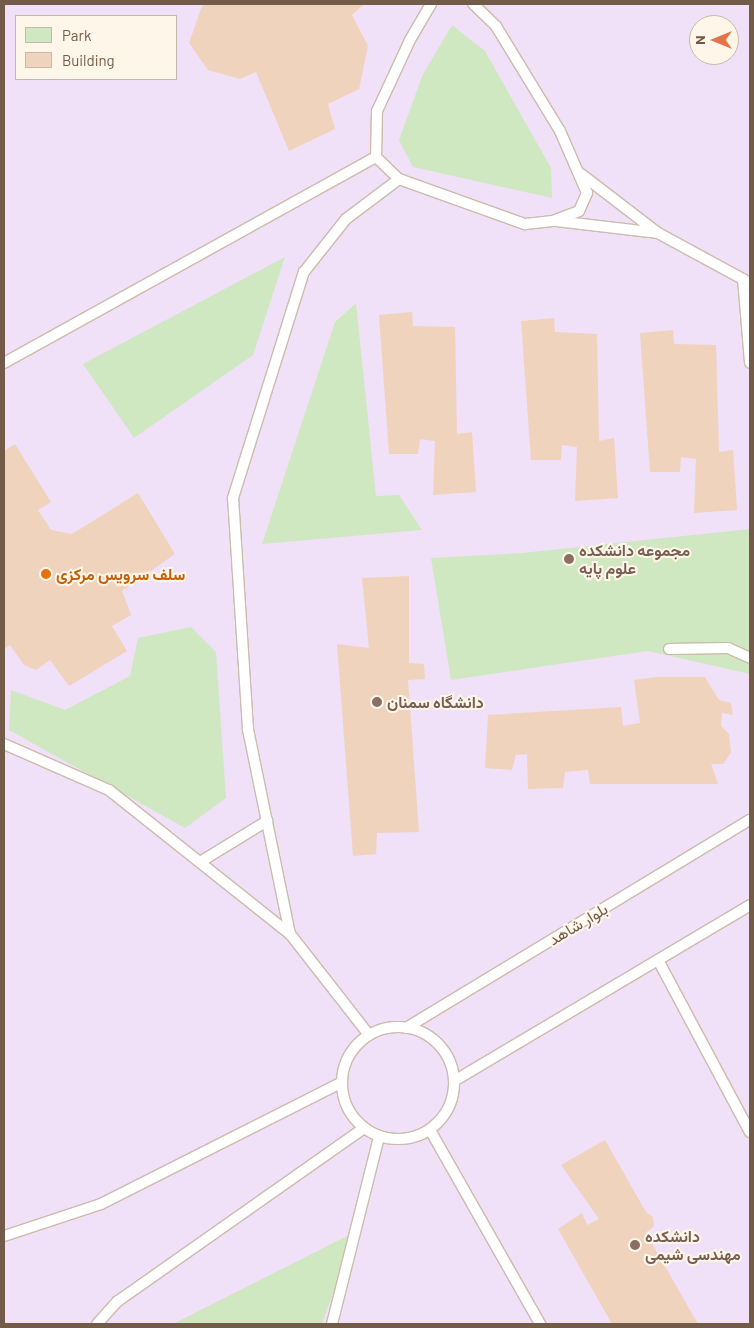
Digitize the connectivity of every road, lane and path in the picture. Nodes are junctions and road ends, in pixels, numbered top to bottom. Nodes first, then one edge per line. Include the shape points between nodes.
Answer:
1 (431, 4) edge
2 (473, 4) edge
3 (376, 157) junction
4 (581, 174) junction
5 (398, 179) junction
6 (553, 221) junction
7 (658, 233) junction
8 (747, 281) edge
9 (4, 363) edge
10 (750, 363) edge
11 (669, 649) dead end
12 (750, 658) edge
13 (4, 744) edge
14 (750, 820) edge
15 (267, 821) junction
16 (200, 862) junction
17 (750, 905) edge
18 (290, 934) junction
19 (658, 960) junction
20 (406, 1028) junction
21 (369, 1035) junction
22 (454, 1081) junction
23 (342, 1082) junction
24 (364, 1128) junction
25 (430, 1130) junction
26 (750, 1132) edge
27 (379, 1137) junction
28 (4, 1236) edge
29 (97, 1324) edge
30 (332, 1324) edge
31 (540, 1324) edge

1 - 3 lane via 378,111
2 - 4 lane via 496,26 560,130
3 - 5 lane
3 - 9 lane
4 - 6 lane via 587,193 580,211
4 - 7 lane
5 - 6 lane via 525,224
5 - 15 lane via 346,219 304,272 233,498 248,729
6 - 7 lane
7 - 8 lane
8 - 10 lane
11 - 12 lane via 728,648
13 - 16 lane via 109,790
14 - 20 lane, بلوار شاهد
15 - 16 lane
15 - 18 lane
16 - 18 lane
17 - 19 lane
18 - 21 lane
19 - 22 lane
19 - 26 lane
20 - 21 lane via 387,1028
20 - 22 lane via 424,1034 440,1046 450,1062
21 - 23 lane via 354,1048
22 - 25 lane via 452,1100 443,1117
23 - 24 lane via 352,1115
23 - 28 lane via 101,1204
24 - 27 lane
24 - 29 lane via 118,1301
25 - 27 lane via 405,1138
25 - 31 lane
27 - 30 lane

